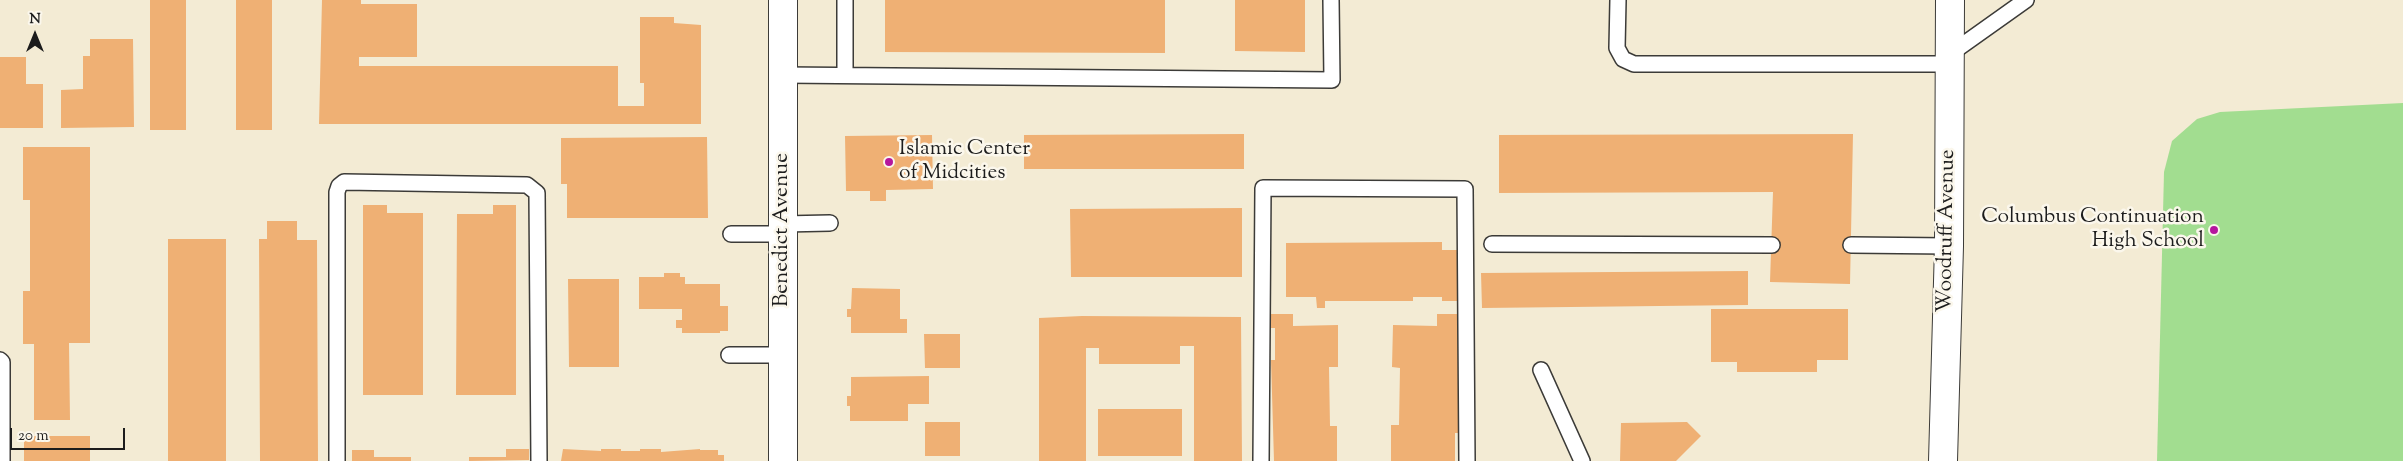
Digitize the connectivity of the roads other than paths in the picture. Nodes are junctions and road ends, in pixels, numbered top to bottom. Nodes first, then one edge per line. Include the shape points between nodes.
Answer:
1 (783, 0) edge
2 (845, 0) edge
3 (1331, 0) edge
4 (1618, 0) edge
5 (1950, 0) edge
6 (2026, 0) edge
7 (1950, 59) junction
8 (783, 74) junction
9 (845, 74) junction
10 (830, 224) dead end
11 (783, 229) junction
12 (730, 234) dead end
13 (1492, 244) dead end
14 (1772, 245) dead end
15 (1851, 245) dead end
16 (1948, 246) junction
17 (730, 355) dead end
18 (783, 355) junction
19 (0, 360) edge
20 (1541, 370) dead end
21 (2, 461) edge
22 (337, 461) edge
23 (539, 461) edge
24 (783, 461) edge
25 (1261, 461) edge
26 (1467, 461) edge
27 (1582, 461) edge
28 (1943, 461) edge

1 - 8 street, Benedict Avenue
2 - 9 lane
3 - 9 lane via 1332,80
4 - 7 lane via 1617,48 1623,59 1634,64
5 - 7 street, Woodruff Avenue
6 - 7 lane
7 - 16 street, Woodruff Avenue
8 - 9 lane
8 - 11 street, Benedict Avenue
10 - 11 lane
11 - 12 lane
11 - 18 street, Benedict Avenue
13 - 14 lane
15 - 16 lane
16 - 28 street, Woodruff Avenue
17 - 18 lane
18 - 24 street, Benedict Avenue
19 - 21 lane
20 - 27 lane
22 - 23 lane via 337,192 344,182 527,185 536,193
25 - 26 lane via 1263,188 1465,189

